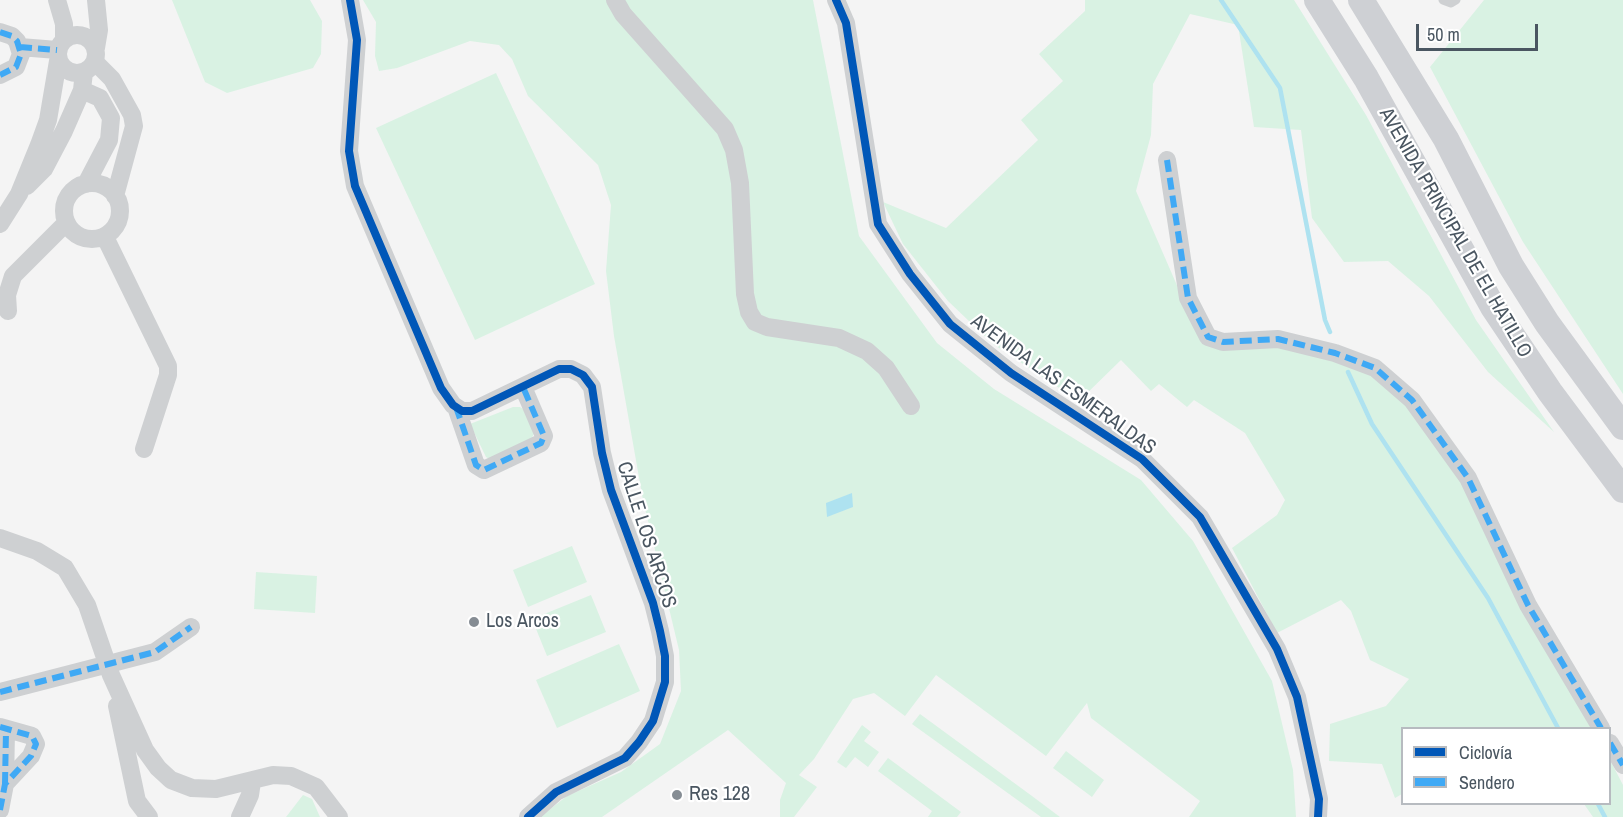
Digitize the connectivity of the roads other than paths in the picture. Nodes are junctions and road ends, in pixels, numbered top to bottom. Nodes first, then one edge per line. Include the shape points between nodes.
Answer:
1 (57, 0) edge
2 (96, 0) edge
3 (350, 0) edge
4 (615, 0) edge
5 (836, 0) edge
6 (1317, 0) edge
7 (1360, 0) edge
8 (1443, 0) edge
9 (1456, 0) edge
10 (0, 32) edge
11 (20, 47) junction
12 (60, 50) junction
13 (89, 68) junction
14 (0, 75) edge
15 (1167, 160) dead end
16 (87, 184) junction
17 (19, 194) junction
18 (116, 196) junction
19 (66, 222) junction
20 (0, 224) edge
21 (105, 237) junction
22 (8, 311) dead end
23 (523, 387) junction
24 (911, 406) dead end
25 (456, 407) junction
26 (1623, 427) edge
27 (144, 449) dead end
28 (1623, 490) edge
29 (0, 538) edge
30 (191, 627) dead end
31 (110, 669) junction
32 (0, 692) edge
33 (1600, 727) edge
34 (3, 729) edge
35 (1611, 744) edge
36 (1623, 765) edge
37 (252, 782) junction
38 (5, 784) junction
39 (1318, 808) edge
40 (0, 810) edge
41 (149, 817) edge
42 (240, 817) edge
43 (339, 817) edge
44 (528, 817) edge
45 (1334, 817) edge

1 - 12 street via 64,24
2 - 13 street via 99,30
3 - 25 street via 357,40 349,151 355,186 441,388
4 - 24 street via 725,129 734,150 740,183 745,294 748,312 755,322 839,338 867,351 886,368
5 - 39 street, AVENIDA LAS ESMERALDAS via 846,24 878,224 910,274 950,324 1011,373 1142,459 1200,517 1277,649 1297,697
6 - 28 main road, AVENIDA PRINCIPAL DE EL HATILLO via 1366,78 1493,307
7 - 26 main road, AVENIDA PRINCIPAL DE EL HATILLO via 1446,139 1511,266
8 - 9 lane
10 - 11 street via 12,36
11 - 12 street
11 - 14 street via 16,67
12 - 13 street via 68,71
12 - 13 street via 75,34 88,38
12 - 17 street via 48,120
13 - 16 street via 111,117 109,140
13 - 17 street via 44,168
13 - 18 street via 112,78 132,115 134,126
15 - 33 street via 1188,298 1208,337 1223,342 1278,339 1335,353 1375,368 1412,400 1468,478 1528,605
16 - 18 street via 98,184
16 - 19 street via 67,198
17 - 20 street
18 - 21 street via 120,211 116,226
19 - 21 street via 82,238
19 - 22 street via 13,276
21 - 27 street via 168,366
23 - 25 street, CALLE LOS ARCOS via 472,411
23 - 25 street via 544,436 541,443 484,470 476,465
23 - 44 street, CALLE LOS ARCOS via 559,369 583,375 592,387 611,490 653,603 665,656 665,682 653,721 625,758 556,792
29 - 31 street via 37,551 65,568 87,605
30 - 31 street via 155,652
31 - 32 street
31 - 37 street via 145,750 171,780 192,788 216,789
31 - 41 street via 137,801
34 - 38 street
34 - 38 street via 26,733 36,744 31,756
35 - 36 street
37 - 42 street
37 - 43 street via 283,774 299,778 316,787
38 - 40 street
39 - 45 street

